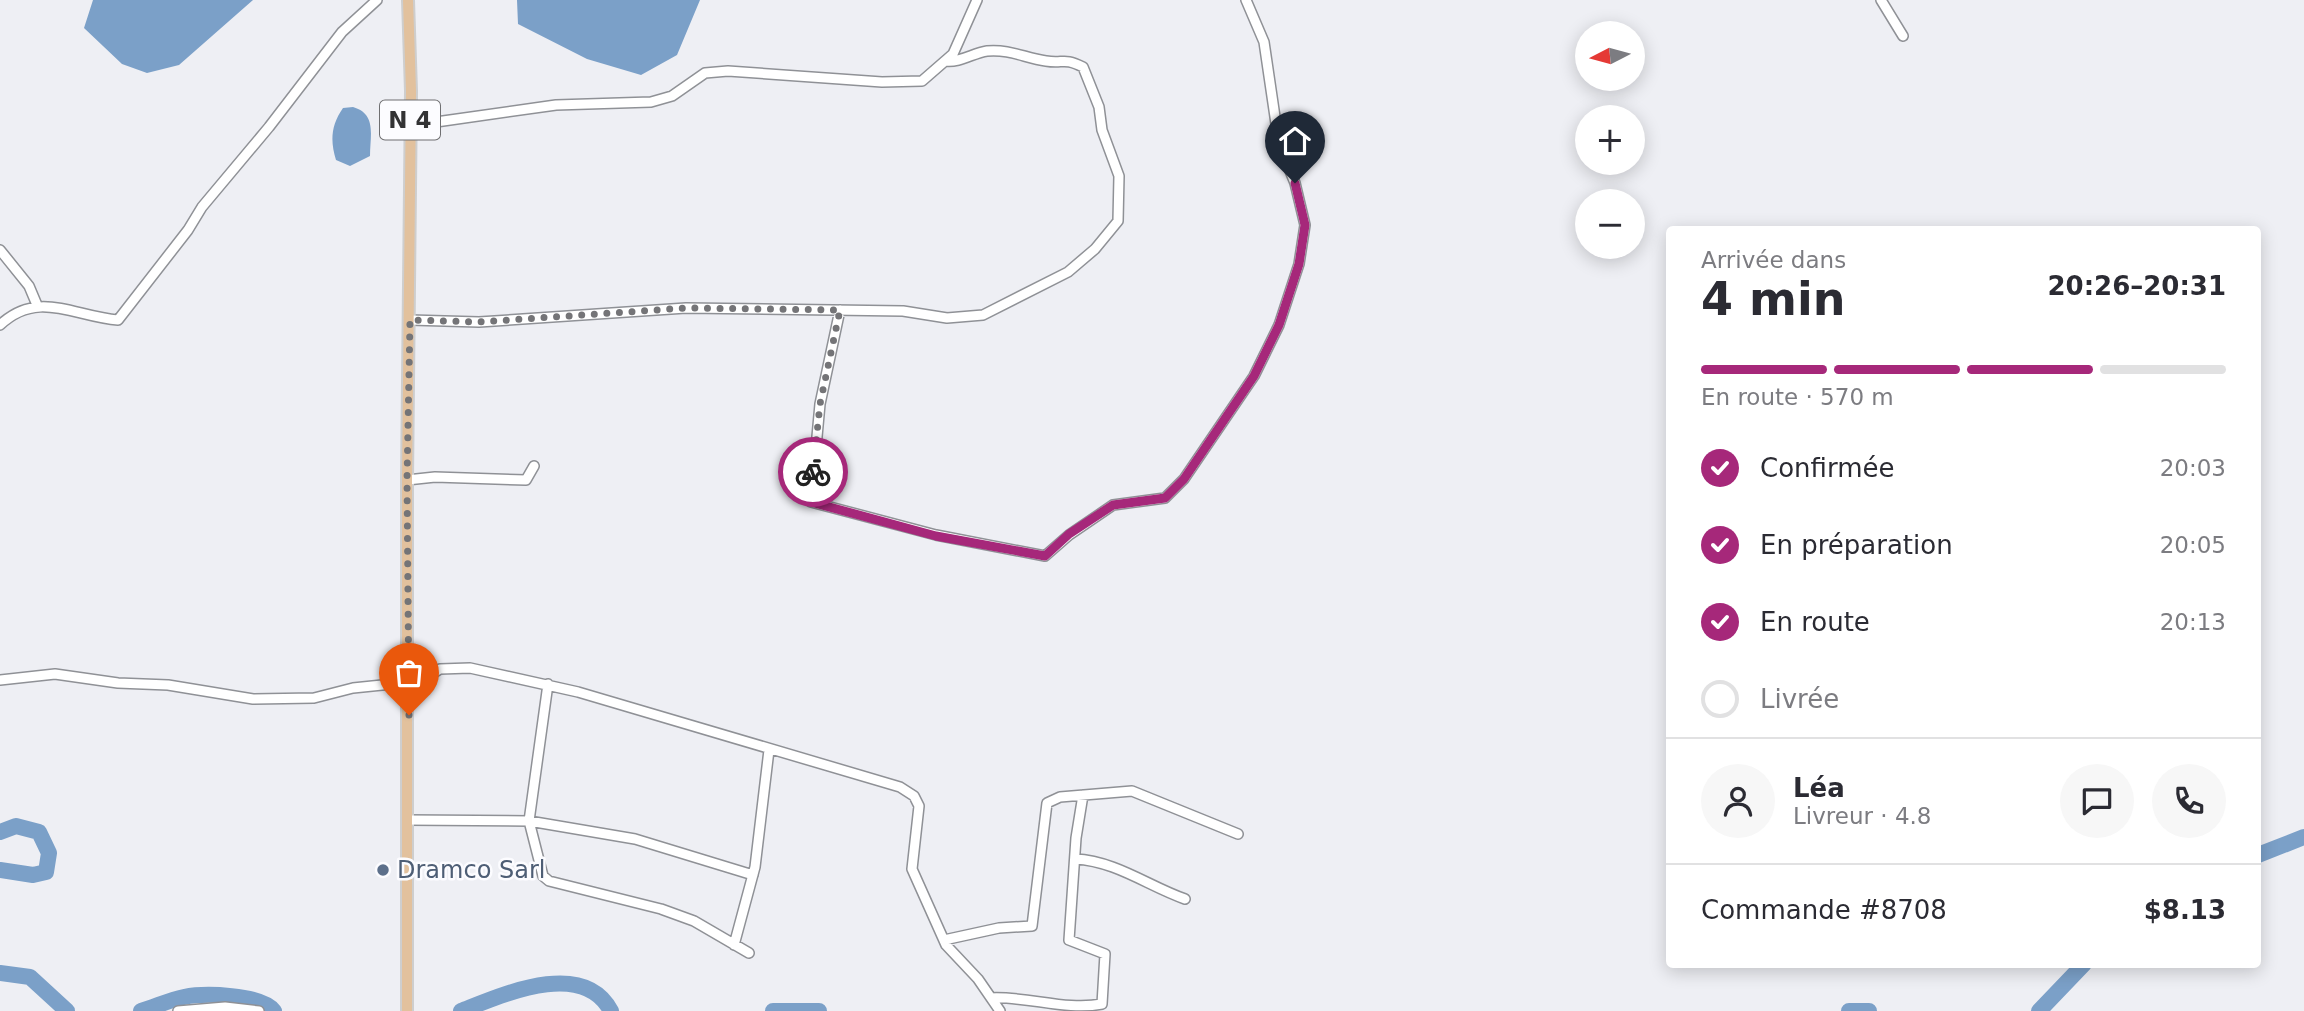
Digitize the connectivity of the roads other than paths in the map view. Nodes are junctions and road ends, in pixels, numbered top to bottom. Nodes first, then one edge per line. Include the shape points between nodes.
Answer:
1 (377, 0) edge
2 (408, 0) edge
3 (977, 0) edge
4 (1246, 0) edge
5 (1881, 0) edge
6 (1903, 37) dead end
7 (945, 61) junction
8 (410, 120) junction
9 (0, 250) edge
10 (37, 305) junction
11 (840, 310) junction
12 (410, 320) junction
13 (0, 325) edge
14 (534, 466) dead end
15 (407, 480) junction
16 (0, 680) edge
17 (409, 683) junction
18 (548, 684) junction
19 (769, 750) junction
20 (1083, 795) junction
21 (407, 820) junction
22 (529, 821) junction
23 (1238, 834) dead end
24 (1075, 859) junction
25 (753, 875) junction
26 (1185, 899) dead end
27 (944, 940) junction
28 (734, 944) junction
29 (749, 953) dead end
30 (991, 998) junction
31 (178, 1011) edge
32 (259, 1011) edge
33 (407, 1011) edge
34 (1000, 1011) edge

1 - 10 street via 342,32 118,320
2 - 8 main road, N 4
3 - 7 street via 953,54
4 - 11 street via 1264,42 1279,144 1305,225 1299,264 1279,325 1254,376 1184,479 1165,498 1113,505 1045,556 936,536 811,502 820,404
5 - 6 street
7 - 8 street via 922,81 728,71 705,73 672,96 651,102 556,105 436,122
7 - 11 street via 1005,50 1047,62 1066,59 1083,67 1119,176 1118,221 1068,272 983,315 947,318 903,311
8 - 12 main road, N 4
9 - 10 street via 29,286
10 - 13 street
11 - 12 street via 686,308 479,322
12 - 15 main road, N 4
14 - 15 street via 526,480
15 - 17 main road, N 4
16 - 17 street via 55,674 253,699 314,698 353,688
17 - 18 street via 440,669 470,668
17 - 21 main road, N 4
18 - 19 street
18 - 22 street
19 - 25 street
19 - 27 street via 900,787 914,796 919,806 912,869
20 - 23 street via 1132,791
20 - 24 street
20 - 27 street via 1047,803 1032,926
21 - 22 street
21 - 33 main road, N 4
22 - 25 street via 635,839
22 - 28 street via 543,876 550,881 661,909
24 - 26 street via 1116,867
24 - 30 street via 1069,940 1105,954 1102,1004 1083,1009 1013,997
25 - 28 street
27 - 30 street
28 - 29 street
30 - 34 street
31 - 32 street via 225,1007

